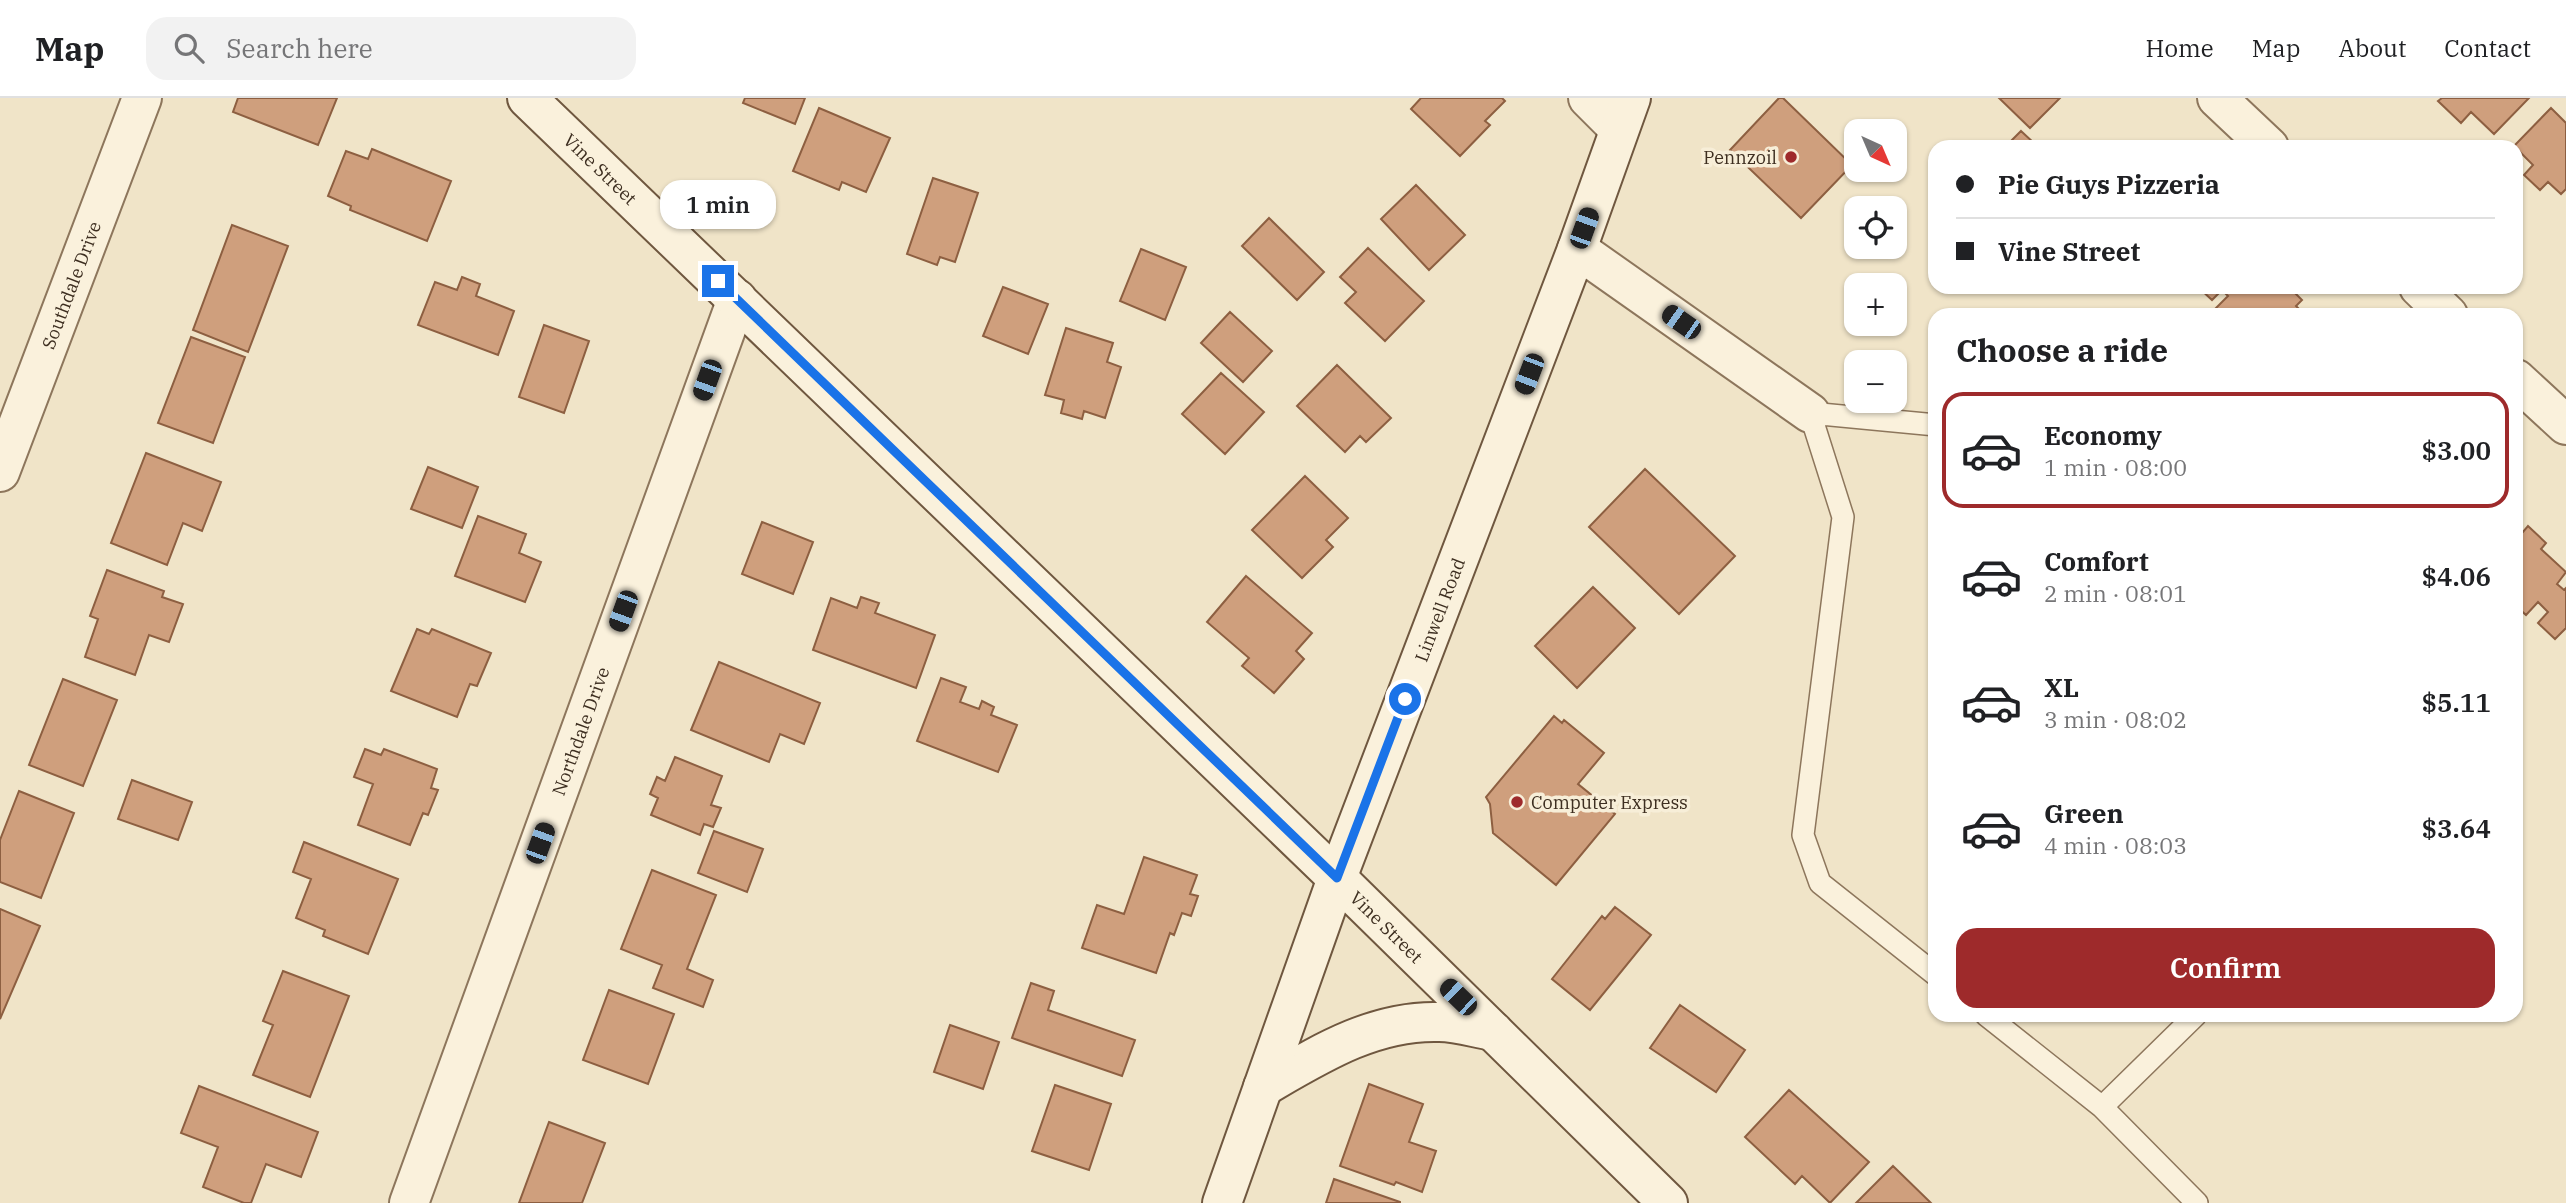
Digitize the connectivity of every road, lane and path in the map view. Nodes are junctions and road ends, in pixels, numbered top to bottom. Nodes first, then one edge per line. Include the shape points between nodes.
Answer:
1 (142, 98) edge
2 (527, 98) edge
3 (1588, 98) edge
4 (2217, 98) edge
5 (1625, 113) edge
6 (2262, 140) edge
7 (1577, 249) junction
8 (2426, 294) edge
9 (737, 299) junction
10 (2440, 308) edge
11 (2523, 385) edge
12 (1810, 413) junction
13 (1928, 424) edge
14 (2566, 425) edge
15 (0, 472) edge
16 (1337, 878) junction
17 (1928, 969) edge
18 (1995, 1022) edge
19 (2189, 1022) edge
20 (1493, 1031) junction
21 (1263, 1087) junction
22 (2102, 1107) junction
23 (409, 1203) edge
24 (1222, 1203) edge
25 (1668, 1203) edge
26 (2197, 1203) edge

1 - 15 street, Southdale Drive
2 - 9 street, Vine Street
3 - 5 street
4 - 6 street
5 - 7 street, Linwell Road
7 - 12 street
7 - 16 street, Linwell Road
8 - 10 street
9 - 16 street, Vine Street
9 - 23 street, Northdale Drive
11 - 14 street
12 - 13 lane
12 - 17 lane via 1843,517 1803,835 1820,883
16 - 20 street, Vine Street
16 - 21 street, Linwell Road
18 - 22 lane
19 - 22 lane
20 - 21 street via 1441,1022 1404,1023 1341,1042
20 - 25 street, Vine Street
21 - 24 street, Linwell Road
22 - 26 lane

